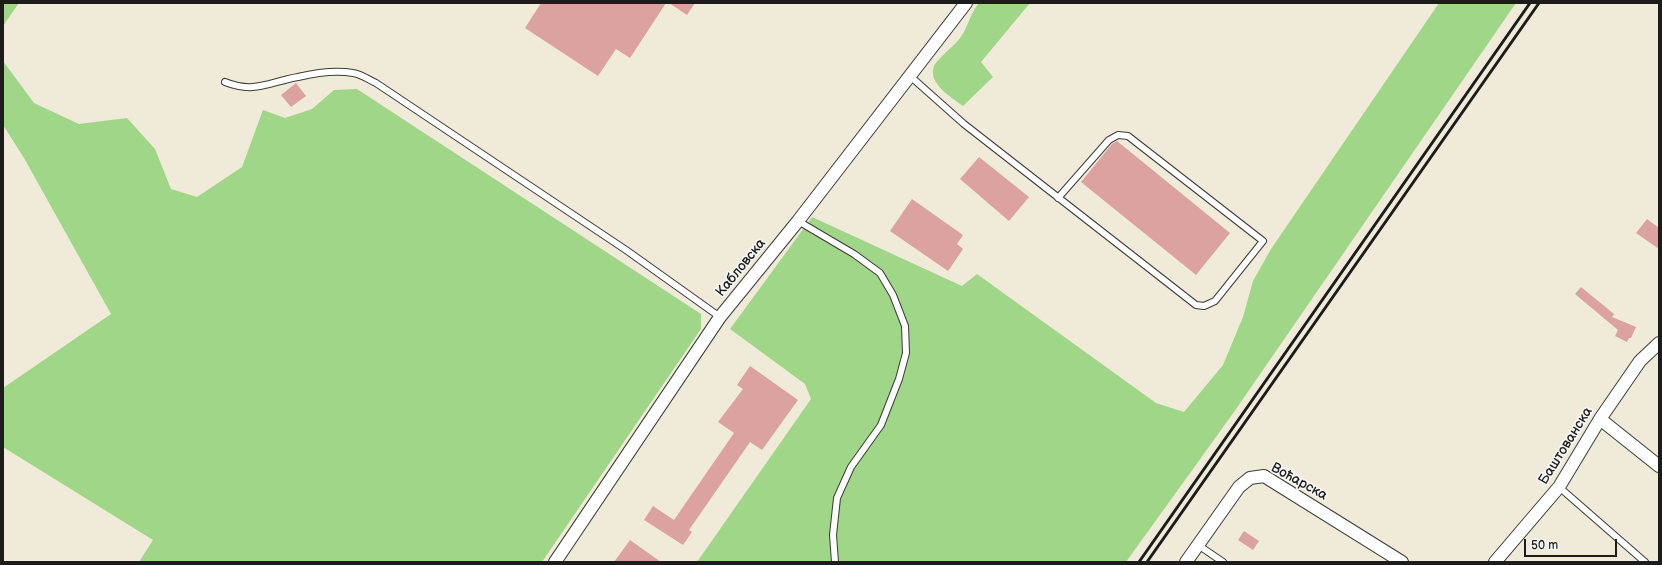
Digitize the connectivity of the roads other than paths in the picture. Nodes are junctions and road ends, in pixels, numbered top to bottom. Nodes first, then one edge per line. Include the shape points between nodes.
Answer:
1 (966, 3) edge
2 (910, 76) junction
3 (225, 82) dead end
4 (1058, 198) junction
5 (798, 221) junction
6 (720, 317) junction
7 (1659, 343) edge
8 (1600, 419) junction
9 (1659, 466) edge
10 (1558, 487) junction
11 (1198, 545) junction
12 (555, 562) edge
13 (835, 562) edge
14 (1186, 562) edge
15 (1223, 562) edge
16 (1402, 562) edge
17 (1495, 562) edge
18 (1645, 562) edge

1 - 2 street, Кабловска
2 - 4 lane via 964,124
2 - 5 street, Кабловска
3 - 6 lane via 238,87 256,88 298,77 336,72 354,73 376,83 626,250
4 - 4 lane via 1196,305 1204,306 1215,301 1263,241 1128,136 1118,135 1110,140
5 - 6 street, Кабловска
5 - 13 lane via 854,254 880,273 893,294 905,326 906,353 881,425 851,467 837,498 833,535
6 - 12 street, Кабловска
7 - 8 street, Баштованска via 1640,361
8 - 9 street
8 - 10 street, Баштованска
10 - 17 street, Баштованска
10 - 18 lane
11 - 14 street, Воћарска
11 - 15 lane
11 - 16 street, Воћарска via 1239,488 1250,478 1264,476

